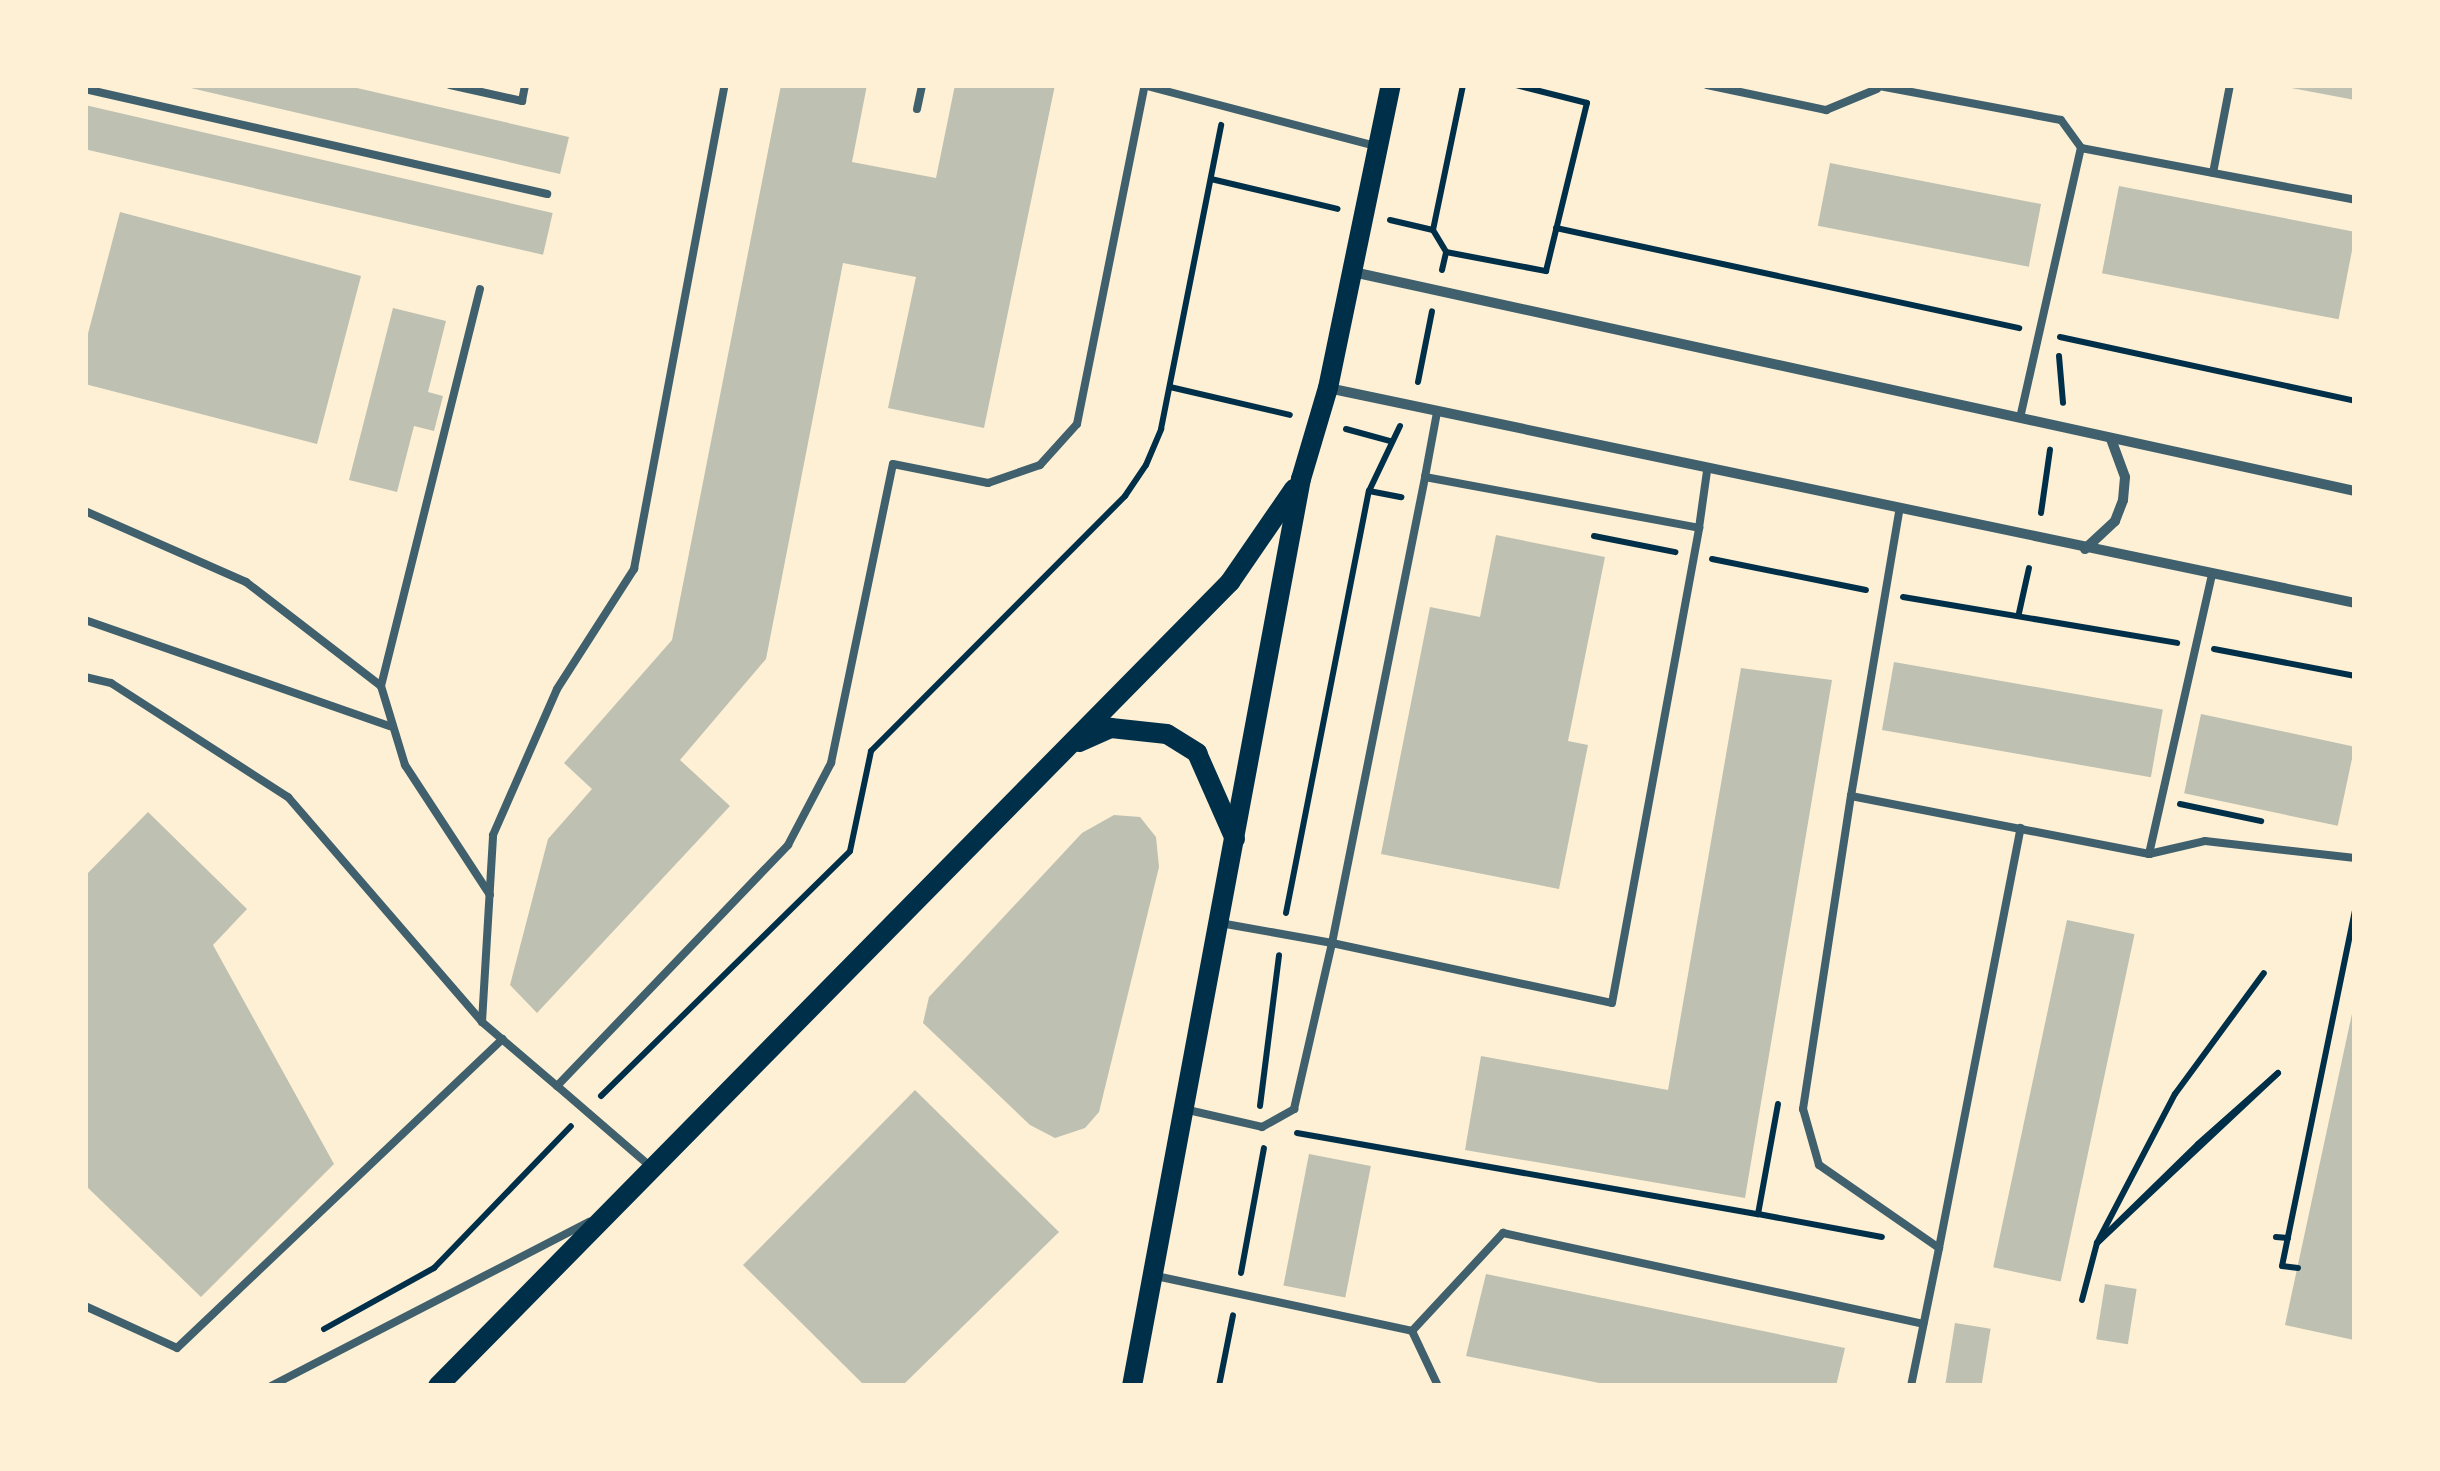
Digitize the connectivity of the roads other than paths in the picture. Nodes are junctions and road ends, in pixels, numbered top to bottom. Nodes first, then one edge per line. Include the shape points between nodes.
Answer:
1 (450, 85) edge
2 (525, 85) edge
3 (725, 85) edge
4 (922, 85) edge
5 (1144, 85) edge
6 (1391, 85) edge
7 (1707, 85) edge
8 (2230, 85) edge
9 (1876, 87) edge
10 (85, 88) edge
11 (917, 109) dead end
12 (1379, 148) junction
13 (2081, 148) junction
14 (2213, 173) junction
15 (547, 194) dead end
16 (2355, 200) edge
17 (1352, 272) junction
18 (480, 289) dead end
19 (1328, 388) junction
20 (1437, 412) junction
21 (2020, 418) junction
22 (2110, 439) junction
23 (1707, 471) junction
24 (1425, 477) junction
25 (1300, 479) junction
26 (2355, 491) edge
27 (1900, 511) junction
28 (85, 512) edge
29 (1699, 528) junction
30 (2085, 548) junction
31 (2212, 574) junction
32 (2355, 603) edge
33 (85, 620) edge
34 (85, 677) edge
35 (380, 686) junction
36 (390, 726) junction
37 (1067, 747) junction
38 (1850, 796) junction
39 (2021, 828) junction
40 (1236, 841) junction
41 (2149, 854) junction
42 (2355, 858) edge
43 (490, 895) junction
44 (1220, 923) junction
45 (1332, 942) junction
46 (482, 1022) junction
47 (503, 1039) junction
48 (557, 1086) junction
49 (1188, 1110) junction
50 (654, 1170) junction
51 (611, 1211) junction
52 (1939, 1248) junction
53 (1156, 1276) junction
54 (85, 1306) edge
55 (1923, 1324) junction
56 (1412, 1331) junction
57 (271, 1386) edge
58 (438, 1386) edge
59 (1132, 1386) edge
60 (1438, 1386) edge
61 (1911, 1386) edge

1 - 2 lane via 522,101
3 - 43 lane via 634,569 557,689 493,835
4 - 11 lane
5 - 12 lane
5 - 48 lane via 1076,424 1040,464 988,483 892,464 831,763 788,845
6 - 12 main road
7 - 9 lane via 1826,110
8 - 14 lane
9 - 13 lane via 2060,120
10 - 15 lane
12 - 17 main road
13 - 14 lane
13 - 21 lane
14 - 16 lane
17 - 19 main road
17 - 21 street
18 - 35 lane
19 - 20 street
19 - 25 main road
20 - 23 street
20 - 24 lane
21 - 22 street
22 - 26 street
22 - 30 street via 2126,477 2123,500 2115,521
23 - 27 street
23 - 29 lane
24 - 29 lane
24 - 45 lane
25 - 37 main road via 1230,582
25 - 40 main road
27 - 30 street
27 - 38 lane
28 - 35 lane via 246,582
29 - 45 lane via 1612,1003
30 - 31 street
31 - 32 street
31 - 41 lane
33 - 36 lane
34 - 46 lane via 111,683 288,797
35 - 36 lane
36 - 43 lane via 405,765
37 - 40 main road via 1112,728 1167,734 1197,753
37 - 50 main road
38 - 39 lane
38 - 52 lane via 1803,1109 1819,1164
39 - 41 lane
39 - 52 lane
40 - 44 main road
41 - 42 lane via 2205,841
43 - 46 lane
44 - 45 lane
44 - 49 main road
45 - 49 lane via 1294,1109 1262,1127
46 - 47 lane
47 - 48 lane
47 - 54 lane via 177,1348
48 - 50 lane
49 - 53 main road
50 - 51 main road
51 - 57 lane
51 - 58 main road
52 - 55 lane
53 - 56 lane
53 - 59 main road
55 - 56 lane via 1503,1232
55 - 61 lane
56 - 60 lane

